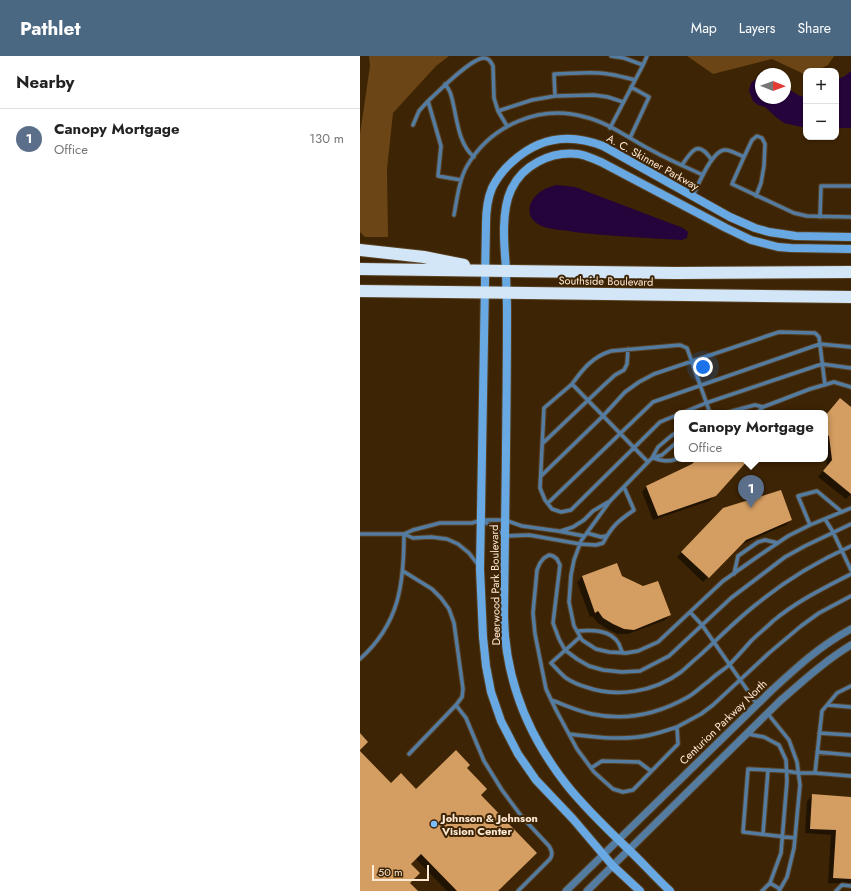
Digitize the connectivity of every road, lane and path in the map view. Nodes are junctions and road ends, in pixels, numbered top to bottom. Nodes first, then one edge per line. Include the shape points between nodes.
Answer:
1 (610, 56) edge
2 (647, 56) edge
3 (643, 65) junction
4 (635, 80) junction
5 (445, 84) junction
6 (631, 87) junction
7 (555, 96) junction
8 (428, 101) junction
9 (624, 102) junction
10 (498, 111) junction
11 (413, 125) dead end
12 (507, 126) junction
13 (610, 128) junction
14 (630, 138) junction
15 (474, 157) junction
16 (744, 157) junction
17 (711, 159) junction
18 (682, 165) junction
19 (703, 175) junction
20 (462, 180) junction
21 (851, 186) edge
22 (693, 196) junction
23 (756, 196) junction
24 (454, 216) dead end
25 (820, 217) junction
26 (851, 217) edge
27 (851, 237) edge
28 (851, 249) edge
29 (360, 250) edge
30 (360, 269) edge
31 (485, 270) junction
32 (506, 271) junction
33 (851, 272) edge
34 (360, 291) edge
35 (484, 292) junction
36 (506, 293) junction
37 (851, 297) edge
38 (820, 344) junction
39 (851, 347) edge
40 (628, 349) junction
41 (692, 362) junction
42 (822, 364) junction
43 (851, 368) edge
44 (572, 384) junction
45 (700, 385) junction
46 (825, 385) junction
47 (851, 387) edge
48 (588, 400) junction
49 (706, 403) junction
50 (763, 407) junction
51 (689, 410) edge
52 (709, 410) edge
53 (736, 410) edge
54 (760, 410) edge
55 (603, 416) junction
56 (674, 416) edge
57 (620, 433) junction
58 (674, 434) edge
59 (543, 443) junction
60 (674, 445) edge
61 (634, 448) junction
62 (652, 458) junction
63 (674, 460) edge
64 (648, 462) junction
65 (541, 476) junction
66 (624, 487) junction
67 (610, 501) junction
68 (548, 503) junction
69 (851, 508) edge
70 (842, 512) junction
71 (825, 519) junction
72 (482, 520) junction
73 (505, 520) junction
74 (851, 524) edge
75 (810, 525) junction
76 (560, 531) junction
77 (833, 532) junction
78 (360, 534) edge
79 (404, 534) junction
80 (585, 535) junction
81 (505, 536) junction
82 (606, 536) junction
83 (778, 543) junction
84 (580, 544) junction
85 (851, 546) edge
86 (841, 551) junction
87 (480, 569) junction
88 (851, 570) edge
89 (403, 571) junction
90 (734, 574) junction
91 (851, 574) edge
92 (851, 596) edge
93 (690, 612) junction
94 (702, 625) junction
95 (851, 629) edge
96 (577, 631) junction
97 (580, 637) junction
98 (714, 643) junction
99 (851, 645) edge
100 (565, 650) junction
101 (623, 653) junction
102 (360, 659) edge
103 (729, 665) junction
104 (740, 680) junction
105 (851, 686) edge
106 (551, 700) junction
107 (757, 704) junction
108 (456, 705) junction
109 (827, 705) junction
110 (851, 707) edge
111 (768, 714) junction
112 (677, 727) junction
113 (819, 733) junction
114 (569, 734) junction
115 (747, 734) junction
116 (851, 735) edge
117 (817, 752) junction
118 (409, 754) dead end
119 (851, 755) edge
120 (591, 768) junction
121 (768, 770) junction
122 (651, 771) junction
123 (787, 771) junction
124 (815, 773) junction
125 (798, 774) junction
126 (851, 776) edge
127 (763, 834) junction
128 (783, 837) junction
129 (795, 838) junction
130 (618, 840) junction
131 (629, 850) junction
132 (603, 855) junction
133 (613, 866) junction
134 (770, 883) junction
135 (851, 886) edge
136 (780, 890) edge
137 (518, 891) edge
138 (566, 891) edge
139 (587, 891) edge
140 (640, 891) edge
141 (670, 891) edge
142 (762, 891) edge
143 (836, 891) edge

1 - 3 lane
2 - 3 lane
3 - 4 lane
4 - 6 lane
4 - 7 lane via 608,74 554,74
5 - 8 lane
5 - 10 lane via 476,61 484,58 488,60 493,66 494,98
5 - 15 lane via 451,96 456,122 469,153
6 - 9 lane
6 - 14 lane via 649,97
7 - 9 lane via 594,95
7 - 10 lane
8 - 11 lane via 419,111
8 - 20 lane via 441,146 438,176
9 - 13 lane
10 - 12 lane
12 - 13 lane via 541,114 562,113 586,117
12 - 15 lane via 489,139
13 - 14 lane
14 - 18 lane
15 - 20 lane via 467,166
16 - 17 lane via 723,150
16 - 23 lane via 732,184
16 - 23 lane via 752,140 757,136 762,138 765,144 764,166
17 - 18 lane via 706,152 694,149
17 - 19 lane
18 - 19 lane
19 - 22 lane
20 - 24 lane
21 - 25 lane via 821,186
22 - 27 main road, A. C. Skinner Parkway via 743,223 769,232 796,236
22 - 31 main road, A. C. Skinner Parkway via 603,146 589,141 561,139 541,143 511,163 499,176 492,190 486,212
23 - 25 lane via 794,213
25 - 26 lane
28 - 32 main road via 778,247 751,240 601,162 583,155 564,154 550,156 533,164 518,178 511,190 505,214
29 - 31 highway via 424,257
30 - 31 highway, Southside Boulevard
31 - 32 highway, Southside Boulevard
31 - 35 main road, Deerwood Park Boulevard
32 - 33 highway, Southside Boulevard
32 - 36 main road, Deerwood Park Boulevard
34 - 35 highway, Southside Boulevard
35 - 36 highway, Southside Boulevard
35 - 72 main road, Deerwood Park Boulevard
36 - 37 highway, Southside Boulevard
36 - 73 main road, Deerwood Park Boulevard
38 - 39 lane
38 - 41 lane via 815,333 779,332
38 - 42 lane
38 - 45 lane
40 - 41 lane via 680,345 687,348
40 - 44 lane via 602,354 584,368
40 - 48 lane via 624,370
41 - 45 lane
41 - 55 lane via 654,374 639,382
42 - 43 lane
42 - 46 lane
42 - 49 lane
44 - 48 lane
44 - 59 lane via 544,408
45 - 49 lane
45 - 57 lane via 653,402
46 - 47 lane via 834,382
46 - 50 lane
48 - 55 lane
48 - 59 lane
49 - 51 lane
49 - 52 lane
50 - 53 lane via 755,405
50 - 54 lane
55 - 57 lane
55 - 65 lane
56 - 61 lane via 660,422
57 - 61 lane
57 - 68 lane
58 - 62 lane via 658,447
59 - 65 lane
60 - 62 lane via 662,455
61 - 64 lane
61 - 68 lane via 571,510 562,512 552,509
62 - 63 lane via 662,461
62 - 64 lane
64 - 66 lane
65 - 68 lane via 540,488
66 - 67 lane
66 - 82 lane via 634,510
67 - 76 lane via 573,527
67 - 80 lane
69 - 70 lane
70 - 71 lane
70 - 75 lane via 817,491 798,496
71 - 75 lane
71 - 77 lane
72 - 73 lane
72 - 79 lane via 472,523 440,523
72 - 81 lane
72 - 87 main road, Deerwood Park Boulevard
73 - 76 lane via 522,526
73 - 81 main road, Deerwood Park Boulevard
74 - 77 lane
75 - 83 lane
76 - 80 lane
77 - 86 lane
77 - 94 lane via 786,557 730,598
78 - 79 lane
79 - 87 lane via 413,538 447,539 458,544 469,553
79 - 89 lane
80 - 82 lane
80 - 84 lane
81 - 84 lane via 529,535
81 - 130 main road, Deerwood Park Boulevard via 504,636 514,685 523,712 552,765 586,807
82 - 84 lane via 603,543
83 - 90 lane
83 - 90 lane via 765,540 758,542 738,556
84 - 96 lane via 573,568 569,602
85 - 86 lane
86 - 88 lane
86 - 98 lane via 807,569 768,595
87 - 132 main road, Deerwood Park Boulevard via 486,666 491,692 501,721 518,754 536,780
89 - 102 lane via 397,603 389,622 371,650
89 - 108 lane via 432,589 449,609 454,622 463,689 462,697
90 - 93 lane
91 - 103 lane via 817,591 774,620
92 - 104 lane via 801,626
93 - 94 lane
93 - 101 lane via 658,642 638,651
94 - 98 lane
94 - 100 lane via 669,656 640,671 603,670 590,666
95 - 107 street, Centurion Parkway North via 820,648
96 - 97 lane
96 - 101 lane via 596,630 609,634 618,642
97 - 100 lane
97 - 101 lane via 596,649
98 - 100 lane via 681,672 663,683 626,693 594,690 566,678 551,663
98 - 103 lane
99 - 111 street via 810,674
100 - 106 lane via 558,639 553,622 560,565 557,559 549,556 540,562 537,570 533,613 539,656
103 - 104 lane
103 - 106 lane via 688,697 651,713 632,717 593,714
104 - 107 lane
104 - 112 lane via 701,714
105 - 109 lane via 837,693
106 - 114 lane
107 - 130 street, Centurion Parkway North
108 - 118 lane
108 - 137 lane via 466,718 484,761 502,790 552,851 550,859
109 - 110 lane
109 - 113 lane via 822,711
111 - 115 street
111 - 125 lane via 789,740 797,762
112 - 114 lane via 629,738
112 - 122 lane via 678,744
113 - 116 lane
113 - 117 lane
114 - 120 lane
115 - 123 lane via 764,737 778,745 786,760
115 - 131 street
117 - 119 lane
117 - 124 lane
120 - 122 lane via 602,761 639,762
120 - 122 lane via 613,789 622,792 633,790
121 - 123 lane
121 - 127 lane
121 - 127 lane via 748,769 743,832
123 - 125 lane
123 - 128 lane
124 - 125 lane
124 - 126 lane
125 - 129 lane via 800,785
127 - 128 lane
128 - 129 lane
128 - 134 lane via 781,853
129 - 136 lane via 787,877
130 - 131 main road, Deerwood Park Boulevard
130 - 132 street, Centurion Parkway North
131 - 133 street
131 - 141 main road, Deerwood Park Boulevard
132 - 133 main road, Deerwood Park Boulevard
132 - 138 street, Centurion Parkway North
133 - 139 street
133 - 140 main road, Deerwood Park Boulevard
134 - 136 lane
134 - 142 lane
135 - 143 lane via 842,885

